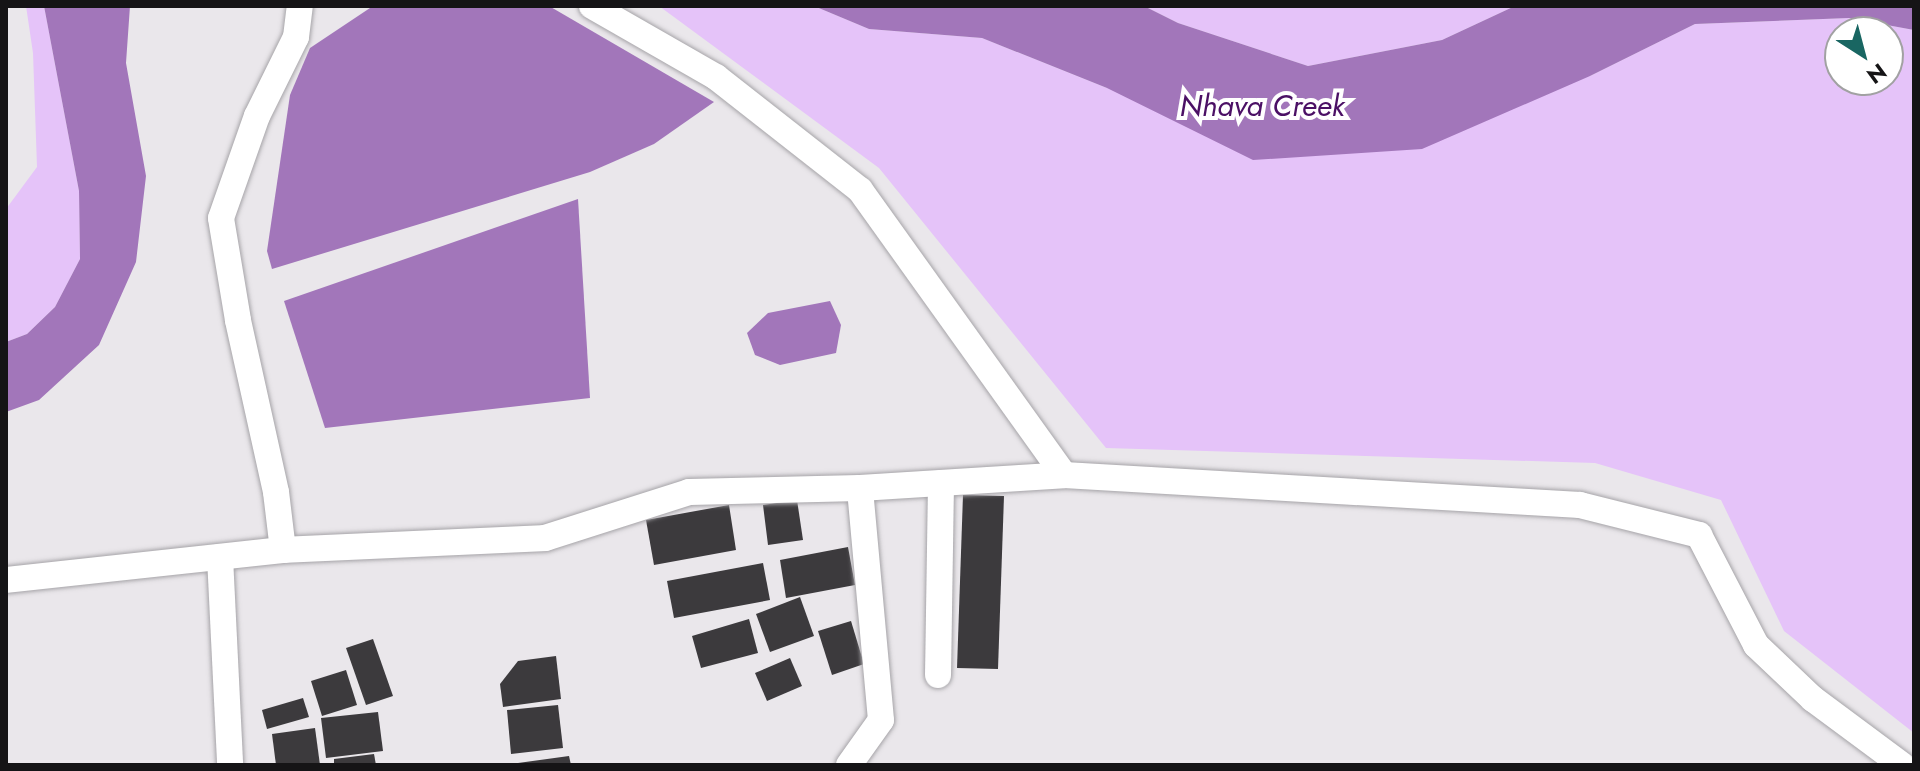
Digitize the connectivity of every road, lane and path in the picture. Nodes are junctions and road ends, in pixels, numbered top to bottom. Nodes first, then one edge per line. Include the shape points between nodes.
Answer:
1 (300, 6) edge
2 (592, 6) edge
3 (1064, 475) junction
4 (941, 483) junction
5 (860, 488) junction
6 (283, 550) junction
7 (220, 557) junction
8 (6, 580) edge
9 (938, 675) dead end
10 (230, 765) edge
11 (849, 765) edge
12 (1902, 765) edge

1 - 6 street via 296,37 257,116 221,218
2 - 3 street via 716,77 860,190
3 - 4 street
3 - 12 street via 1580,505 1699,535 1756,645 1813,699
4 - 5 street
4 - 9 street
5 - 6 street via 689,492 545,538
5 - 11 street via 881,720
6 - 7 street
7 - 8 street
7 - 10 street

